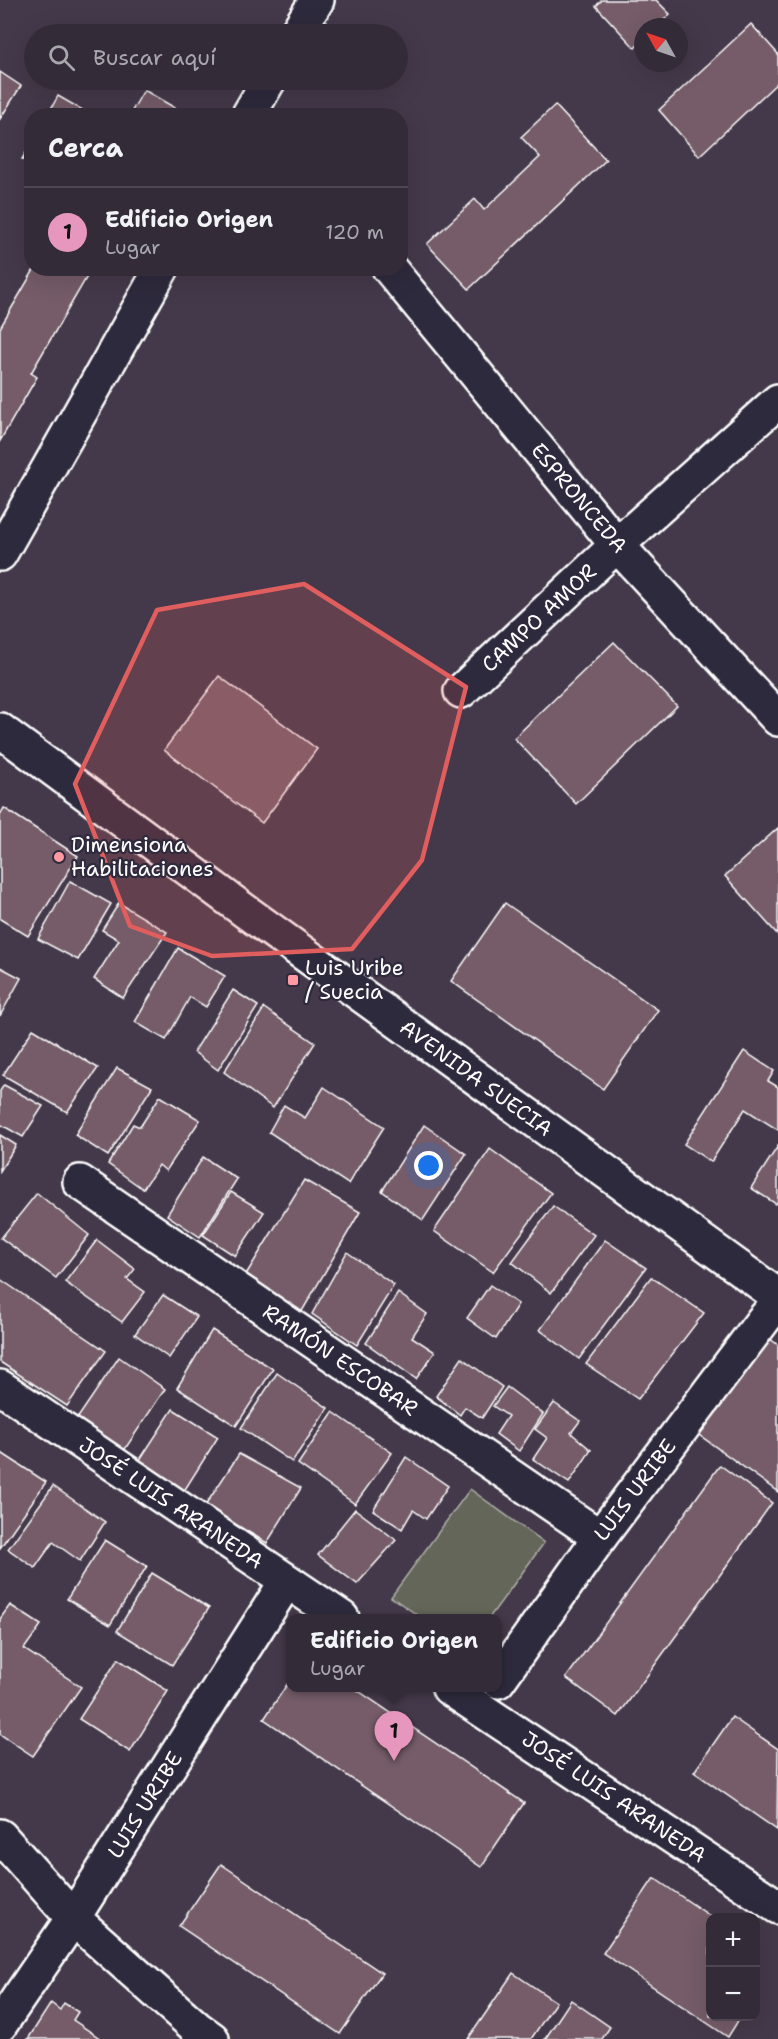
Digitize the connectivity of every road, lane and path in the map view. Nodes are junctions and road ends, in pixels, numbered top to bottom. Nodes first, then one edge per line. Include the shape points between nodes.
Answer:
1 (317, 0) edge
2 (302, 24) edge
3 (157, 276) edge
4 (396, 276) edge
5 (778, 401) edge
6 (617, 545) junction
7 (0, 555) edge
8 (461, 691) dead end
9 (778, 719) edge
10 (0, 730) edge
11 (80, 1182) dead end
12 (778, 1296) edge
13 (778, 1303) edge
14 (0, 1387) edge
15 (600, 1537) junction
16 (286, 1582) junction
17 (336, 1614) edge
18 (502, 1675) edge
19 (465, 1692) edge
20 (486, 1697) edge
21 (0, 1836) edge
22 (778, 1907) edge
23 (73, 1918) junction
24 (0, 2025) edge
25 (213, 2039) edge

1 - 2 street
3 - 7 street
4 - 6 street, ESPRONCEDA
5 - 6 street, CAMPO AMOR
6 - 8 street, CAMPO AMOR
6 - 9 street, ESPRONCEDA
10 - 12 street, AVENIDA SUECIA
11 - 15 street, RAMÓN ESCOBAR
13 - 15 street, LUIS URIBE
14 - 16 street, JOSÉ LUIS ARANEDA
15 - 18 street, LUIS URIBE
16 - 17 street, JOSÉ LUIS ARANEDA
16 - 23 street, LUIS URIBE
19 - 20 street, JOSÉ LUIS ARANEDA
20 - 22 street, JOSÉ LUIS ARANEDA
21 - 23 street
23 - 24 street, LUIS URIBE
23 - 25 street

